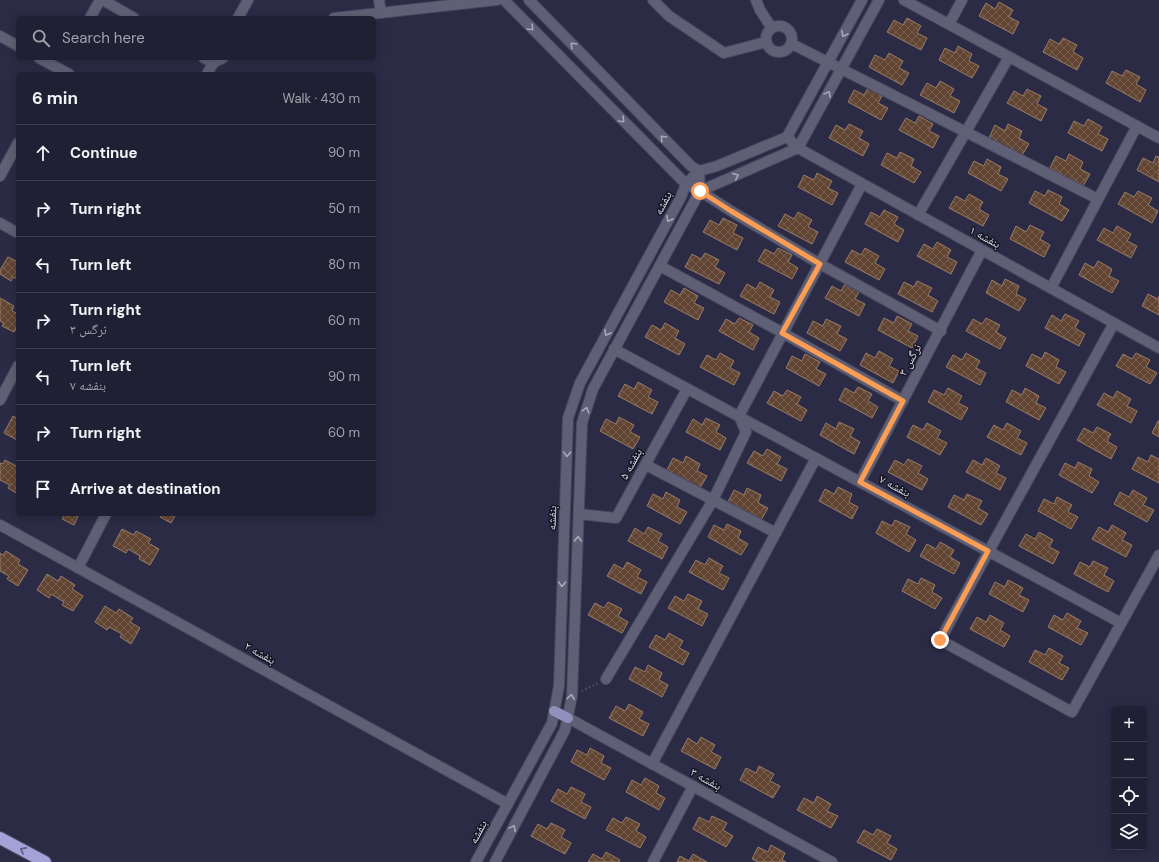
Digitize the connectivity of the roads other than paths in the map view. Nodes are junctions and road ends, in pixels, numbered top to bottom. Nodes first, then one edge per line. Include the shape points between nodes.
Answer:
1 (101, 0) edge
2 (248, 0) edge
3 (379, 0) edge
4 (497, 0) edge
5 (504, 0) edge
6 (529, 0) edge
7 (653, 0) edge
8 (756, 0) edge
9 (862, 0) edge
10 (879, 0) edge
11 (904, 0) edge
12 (962, 0) edge
13 (381, 13) junction
14 (91, 16) edge
15 (130, 16) edge
16 (239, 16) edge
17 (353, 16) edge
18 (949, 24) junction
19 (772, 27) junction
20 (0, 36) edge
21 (766, 42) junction
22 (792, 44) junction
23 (16, 45) edge
24 (1009, 57) junction
25 (42, 60) edge
26 (211, 60) edge
27 (828, 62) junction
28 (842, 69) junction
29 (57, 71) edge
30 (208, 72) edge
31 (611, 84) junction
32 (598, 96) junction
33 (1137, 126) junction
34 (965, 132) junction
35 (787, 137) junction
36 (1159, 138) edge
37 (16, 147) edge
38 (798, 148) junction
39 (699, 171) junction
40 (0, 176) edge
41 (686, 184) junction
42 (862, 184) junction
43 (700, 191) junction
44 (1098, 199) junction
45 (918, 215) junction
46 (0, 223) edge
47 (16, 232) edge
48 (982, 250) junction
49 (820, 264) junction
50 (660, 266) junction
51 (1051, 288) junction
52 (1114, 323) junction
53 (940, 330) junction
54 (782, 333) junction
55 (1159, 348) edge
56 (614, 349) junction
57 (16, 370) edge
58 (687, 389) junction
59 (0, 400) edge
60 (903, 401) junction
61 (739, 416) junction
62 (816, 458) junction
63 (646, 465) junction
64 (860, 482) junction
65 (712, 500) junction
66 (579, 514) junction
67 (105, 516) edge
68 (0, 526) edge
69 (776, 533) junction
70 (988, 551) junction
71 (1159, 554) edge
72 (78, 568) junction
73 (1121, 623) junction
74 (606, 680) road end
75 (554, 710) junction
76 (568, 718) junction
77 (652, 764) junction
78 (693, 786) junction
79 (508, 804) junction
80 (0, 838) edge
81 (820, 859) edge
82 (45, 862) edge
83 (476, 862) edge
84 (495, 862) edge
85 (653, 862) edge
86 (832, 862) edge

1 - 14 street
1 - 15 street
2 - 16 street
3 - 13 street
4 - 13 street
5 -> 32 street
31 -> 6 street
7 - 21 street via 669,16 724,53
8 - 19 street
9 -> 27 street
10 - 28 street
11 - 18 street
12 - 18 street
13 - 17 street
18 - 24 street
19 - 21 street via 766,34
19 - 22 street via 780,25 788,28 792,35
20 - 23 street
21 - 22 street via 770,49 778,52 786,50
22 - 27 street
24 - 33 street
24 - 34 street
25 - 29 street
26 - 30 street
27 - 28 street
27 - 35 street
28 - 34 street
38 -> 28 street
31 - 32 street
39 -> 31 street via 691,166
32 -> 41 street
33 - 36 street
33 - 44 street
34 - 44 street
34 - 45 street
35 - 38 street, بنفشه ۱
35 - 39 street
37 - 40 street
38 - 42 street, بنفشه ۱
43 -> 38 street
39 - 41 street
39 - 43 street
41 - 43 street
41 -> 75 street, بنفشه via 580,383 568,418 559,686
42 - 45 street, بنفشه ۱
42 - 49 street
43 - 49 street
43 - 50 street
44 - 51 street
45 - 48 street, بنفشه ۱
46 - 47 street
48 - 51 street, بنفشه ۱
48 - 53 street, نرگس ۳
49 - 53 street
49 - 54 street
50 - 54 street
50 - 56 street
51 - 52 street, بنفشه ۱
52 - 55 street, بنفشه ۱
52 - 70 street
53 - 60 street, نرگس ۳
54 - 60 street
54 - 61 street
56 - 58 street, بنفشه ۷
66 -> 56 street via 582,422 593,389
57 - 59 street
58 - 61 street, بنفشه ۷
58 - 63 street, بنفشه ۵
60 - 64 street, نرگس ۳
61 - 62 street, بنفشه ۷
61 - 65 street via 746,432
62 - 64 street, بنفشه ۷
62 - 69 street
63 - 65 street
63 - 66 street, بنفشه ۵ via 616,518
64 - 70 street, بنفشه ۷
65 - 69 street
65 - 74 street
76 -> 66 street via 572,696
67 - 72 street
68 - 72 street, بنفشه ۲
69 - 77 street
70 - 73 street, بنفشه ۷
70 - 73 street via 940,640 1072,712
71 - 73 street
72 - 79 street, بنفشه ۲
75 - 76 main road
75 - 79 street, بنفشه via 552,723
76 - 77 street, بنفشه ۳
84 -> 76 street via 565,730
77 - 78 street, بنفشه ۳
78 - 81 street, بنفشه ۳
78 - 85 street
79 - 83 street, بنفشه
82 -> 80 highway
81 - 86 street, بنفشه ۳

